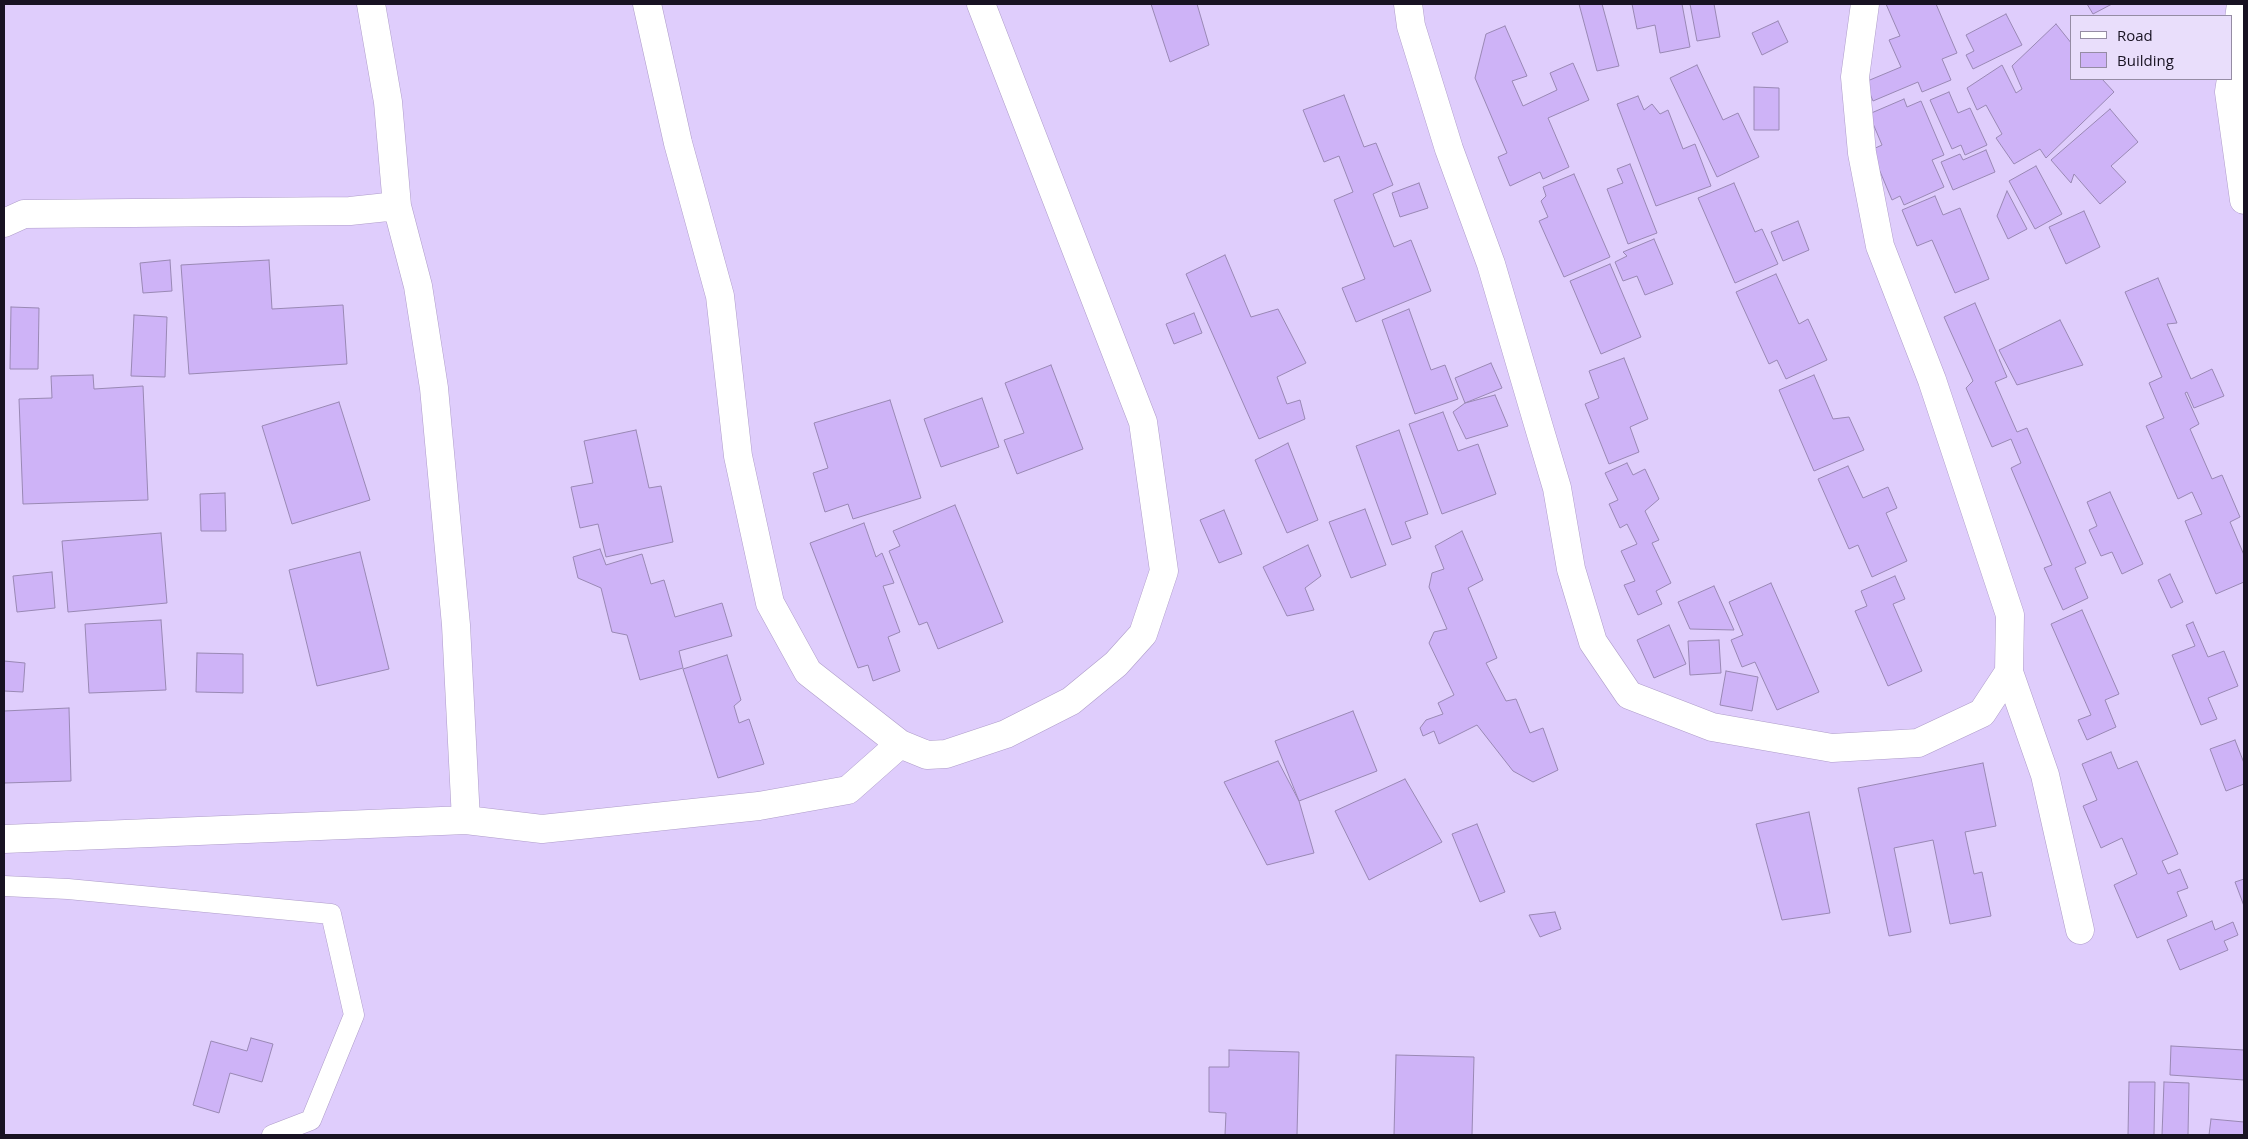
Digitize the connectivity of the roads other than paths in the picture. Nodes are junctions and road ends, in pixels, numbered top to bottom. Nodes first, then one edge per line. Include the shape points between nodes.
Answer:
1 (371, 4) edge
2 (647, 4) edge
3 (981, 4) edge
4 (1408, 4) edge
5 (1865, 4) edge
6 (2241, 4) edge
7 (2233, 64) edge
8 (2231, 80) edge
9 (2244, 200) edge
10 (397, 206) junction
11 (4, 223) edge
12 (2009, 672) junction
13 (900, 744) junction
14 (466, 820) junction
15 (4, 839) edge
16 (4, 886) edge
17 (2080, 930) dead end
18 (312, 1127) edge
19 (272, 1135) edge

1 - 10 street via 388,102
2 - 13 street via 678,143 720,296 738,456 770,603 808,672
3 - 13 street via 1142,422 1164,571 1142,634 1116,664 1071,700 1006,734 946,754 927,755
4 - 12 street via 1411,26 1491,264 1536,415 1557,488 1571,569 1594,642 1629,695 1712,727 1832,748 1918,743 1982,713
5 - 12 street via 1855,77 1862,153 1880,246 1932,380 2010,616
6 - 7 street
8 - 9 street via 2229,92
10 - 11 street via 350,211 24,214
10 - 14 street via 418,286 434,388 456,624
12 - 17 street via 2045,775
13 - 14 street via 848,790 759,806 542,828
14 - 15 street
16 - 18 lane via 331,914 354,1015
18 - 19 lane

